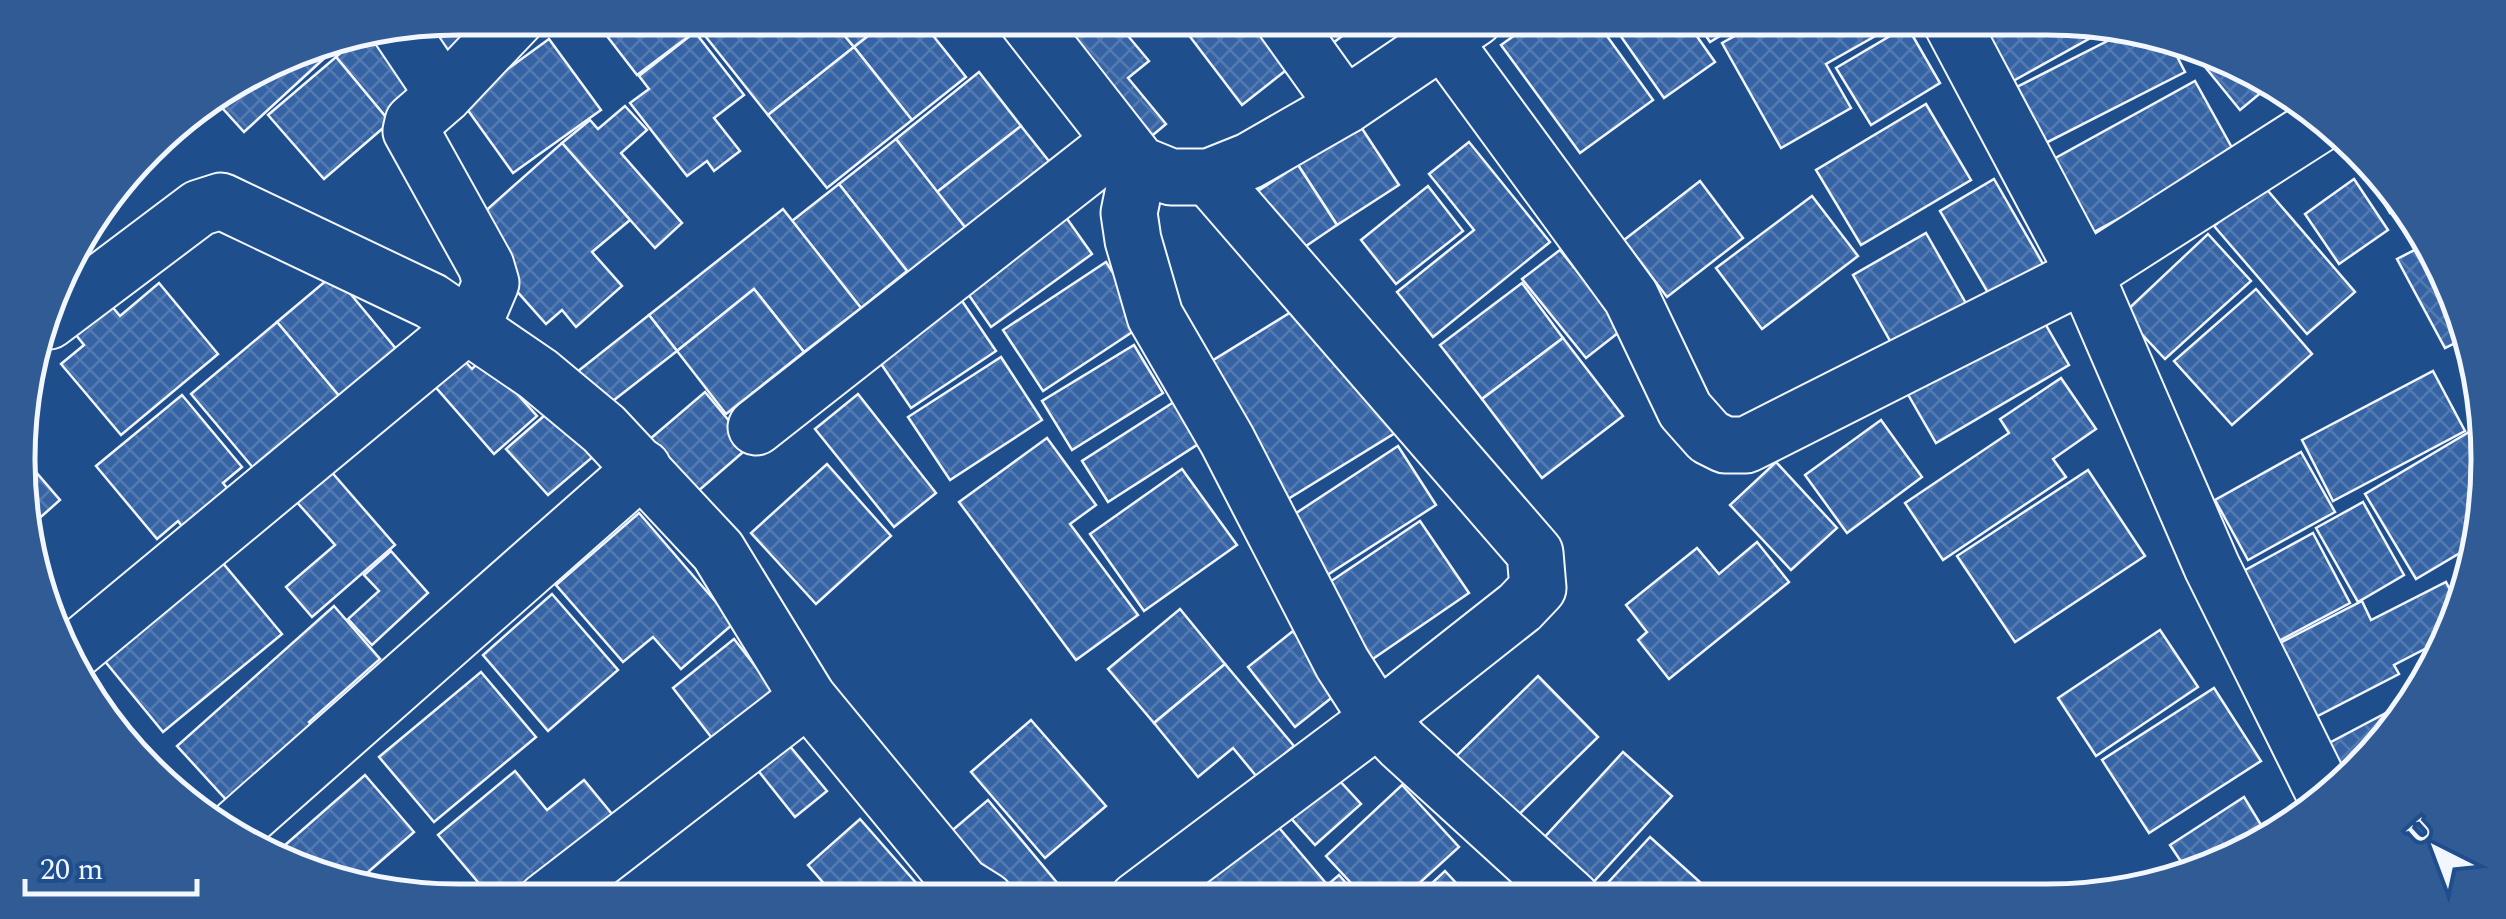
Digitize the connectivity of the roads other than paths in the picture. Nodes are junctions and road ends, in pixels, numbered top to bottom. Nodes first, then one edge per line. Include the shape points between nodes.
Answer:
1 (501, 35) edge
2 (1038, 35) edge
3 (1294, 35) edge
4 (1448, 35) edge
5 (1463, 35) edge
6 (1958, 35) edge
7 (406, 39) edge
8 (444, 95) junction
9 (1344, 106) junction
10 (2312, 129) edge
11 (1129, 153) junction
12 (1209, 177) junction
13 (2086, 274) junction
14 (62, 310) edge
15 (475, 315) junction
16 (756, 427) dead end
17 (643, 468) junction
18 (79, 647) edge
19 (808, 698) junction
20 (1378, 719) junction
21 (2319, 785) edge
22 (241, 823) edge
23 (567, 884) edge
24 (955, 884) edge
25 (1158, 884) edge
26 (1555, 884) edge

1 - 8 street
2 - 11 street
3 - 9 street
4 - 9 street
5 - 13 street via 1631,297 1684,410 1725,445 1746,445
6 - 13 street
7 - 8 street
8 - 15 street via 413,122 411,135 486,266 491,284
9 - 12 street
10 - 13 street
11 - 12 street via 1171,178
11 - 16 street
11 - 20 street via 1133,240 1155,316
12 - 20 street via 1535,553 1538,588
13 - 21 street via 2212,567
14 - 15 street via 199,208 221,202 431,301
15 - 17 street
15 - 18 street
17 - 19 street via 718,551
17 - 22 street
19 - 23 street
19 - 24 street
20 - 25 street
20 - 26 street

